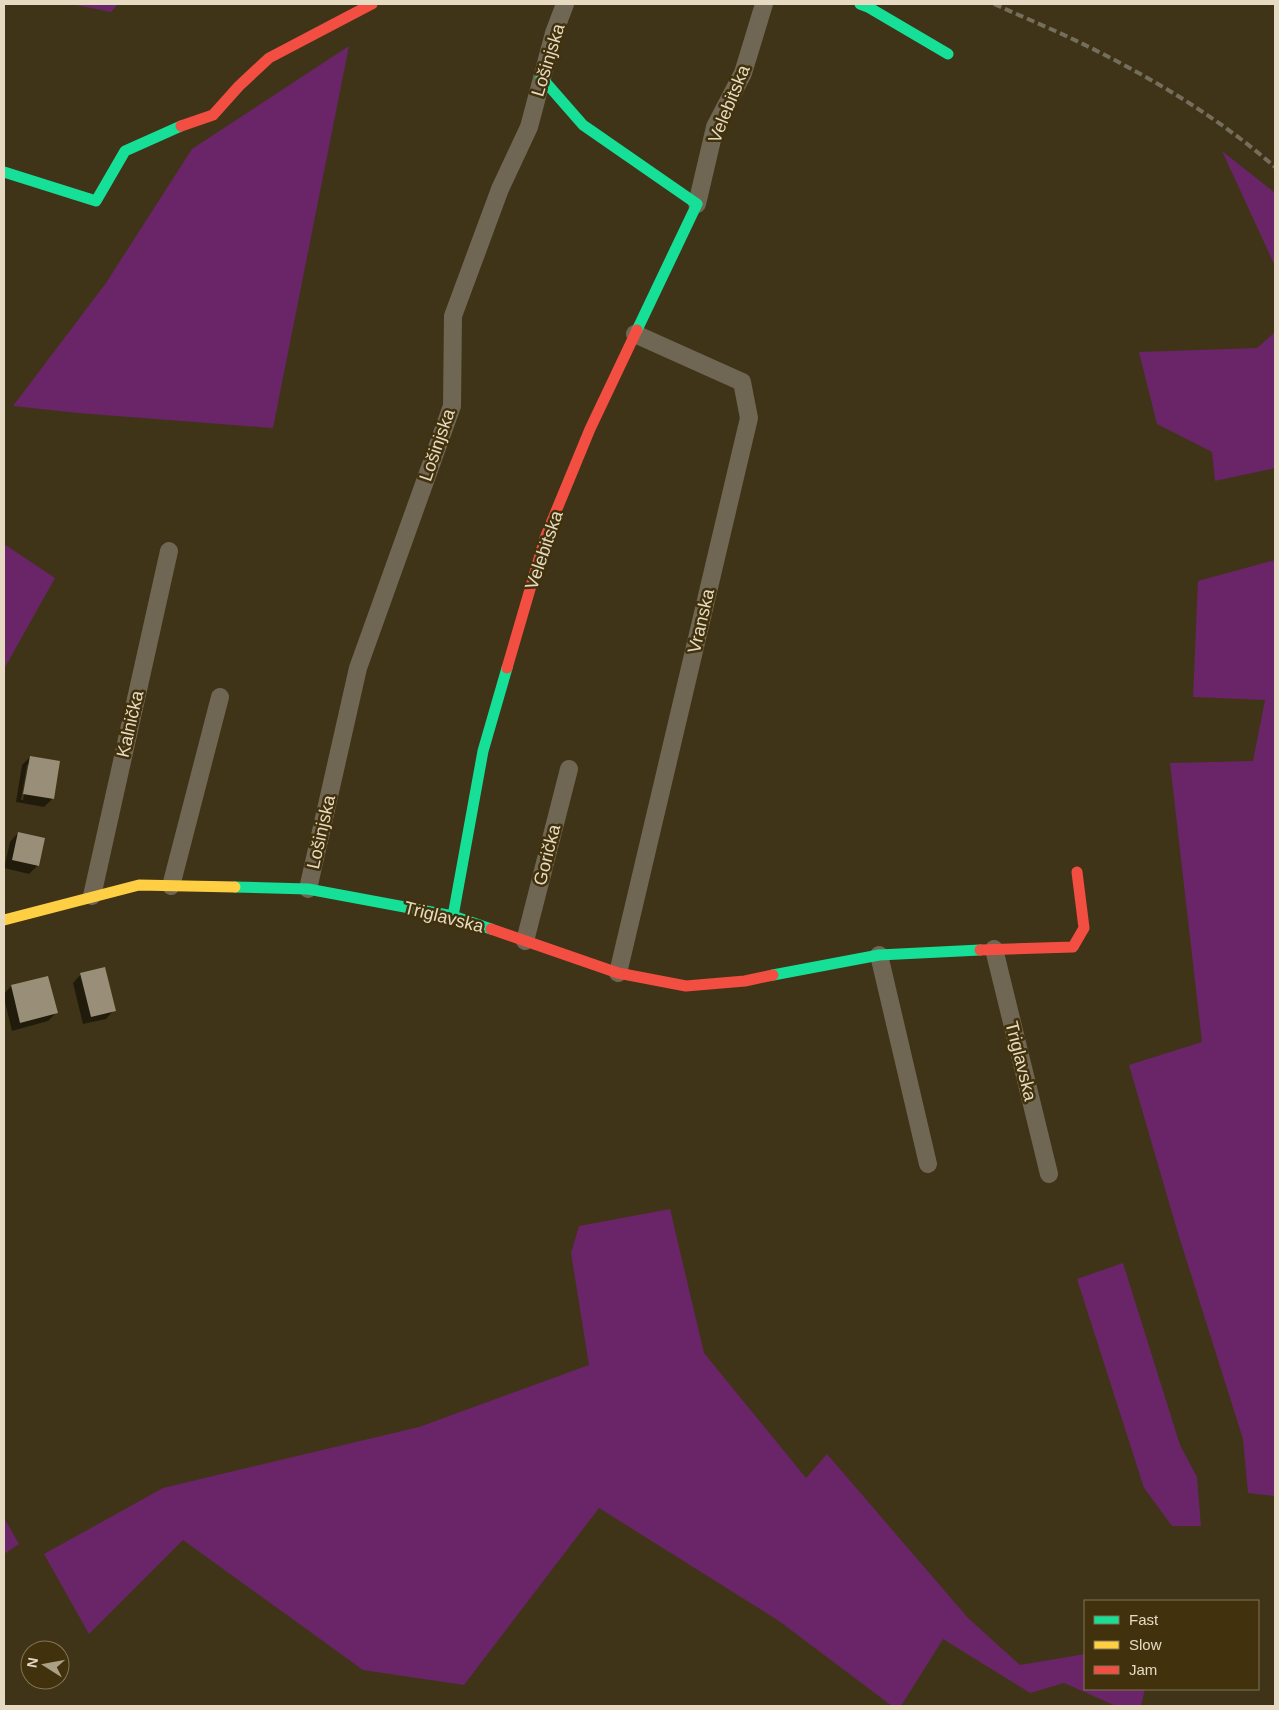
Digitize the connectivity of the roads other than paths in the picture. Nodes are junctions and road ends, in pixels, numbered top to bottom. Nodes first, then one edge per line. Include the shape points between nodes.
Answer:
1 (372, 4) edge
2 (565, 4) edge
3 (764, 4) edge
4 (860, 4) edge
5 (948, 54) dead end
6 (541, 77) junction
7 (4, 172) edge
8 (697, 204) junction
9 (635, 334) junction
10 (169, 551) dead end
11 (220, 697) dead end
12 (569, 769) dead end
13 (1077, 872) dead end
14 (171, 886) junction
15 (308, 889) junction
16 (92, 896) junction
17 (452, 916) junction
18 (4, 920) edge
19 (525, 941) junction
20 (994, 949) junction
21 (879, 954) junction
22 (618, 973) junction
23 (928, 1164) dead end
24 (1049, 1174) dead end

1 - 7 street via 269,58 212,115 125,151 96,201
2 - 6 street, Lošinjska
3 - 8 street, Velebitska via 743,73 715,127
4 - 5 street
6 - 8 street via 583,126
6 - 15 street, Lošinjska via 529,127 500,189 454,316 452,406 358,668
8 - 9 street, Velebitska
9 - 17 street, Velebitska via 590,429 545,538 483,751
9 - 22 street, Vranska via 742,382 749,418
10 - 16 street, Kalnička
11 - 14 street
12 - 19 street, Gorička
13 - 20 street, Triglavska via 1084,928 1073,947
14 - 15 street, Triglavska
14 - 16 street, Triglavska via 139,885
15 - 17 street, Triglavska
16 - 18 street, Triglavska
17 - 19 street, Triglavska
19 - 22 street, Triglavska
20 - 21 street, Triglavska
20 - 24 street, Triglavska
21 - 22 street, Triglavska via 745,981 686,986
21 - 23 street

